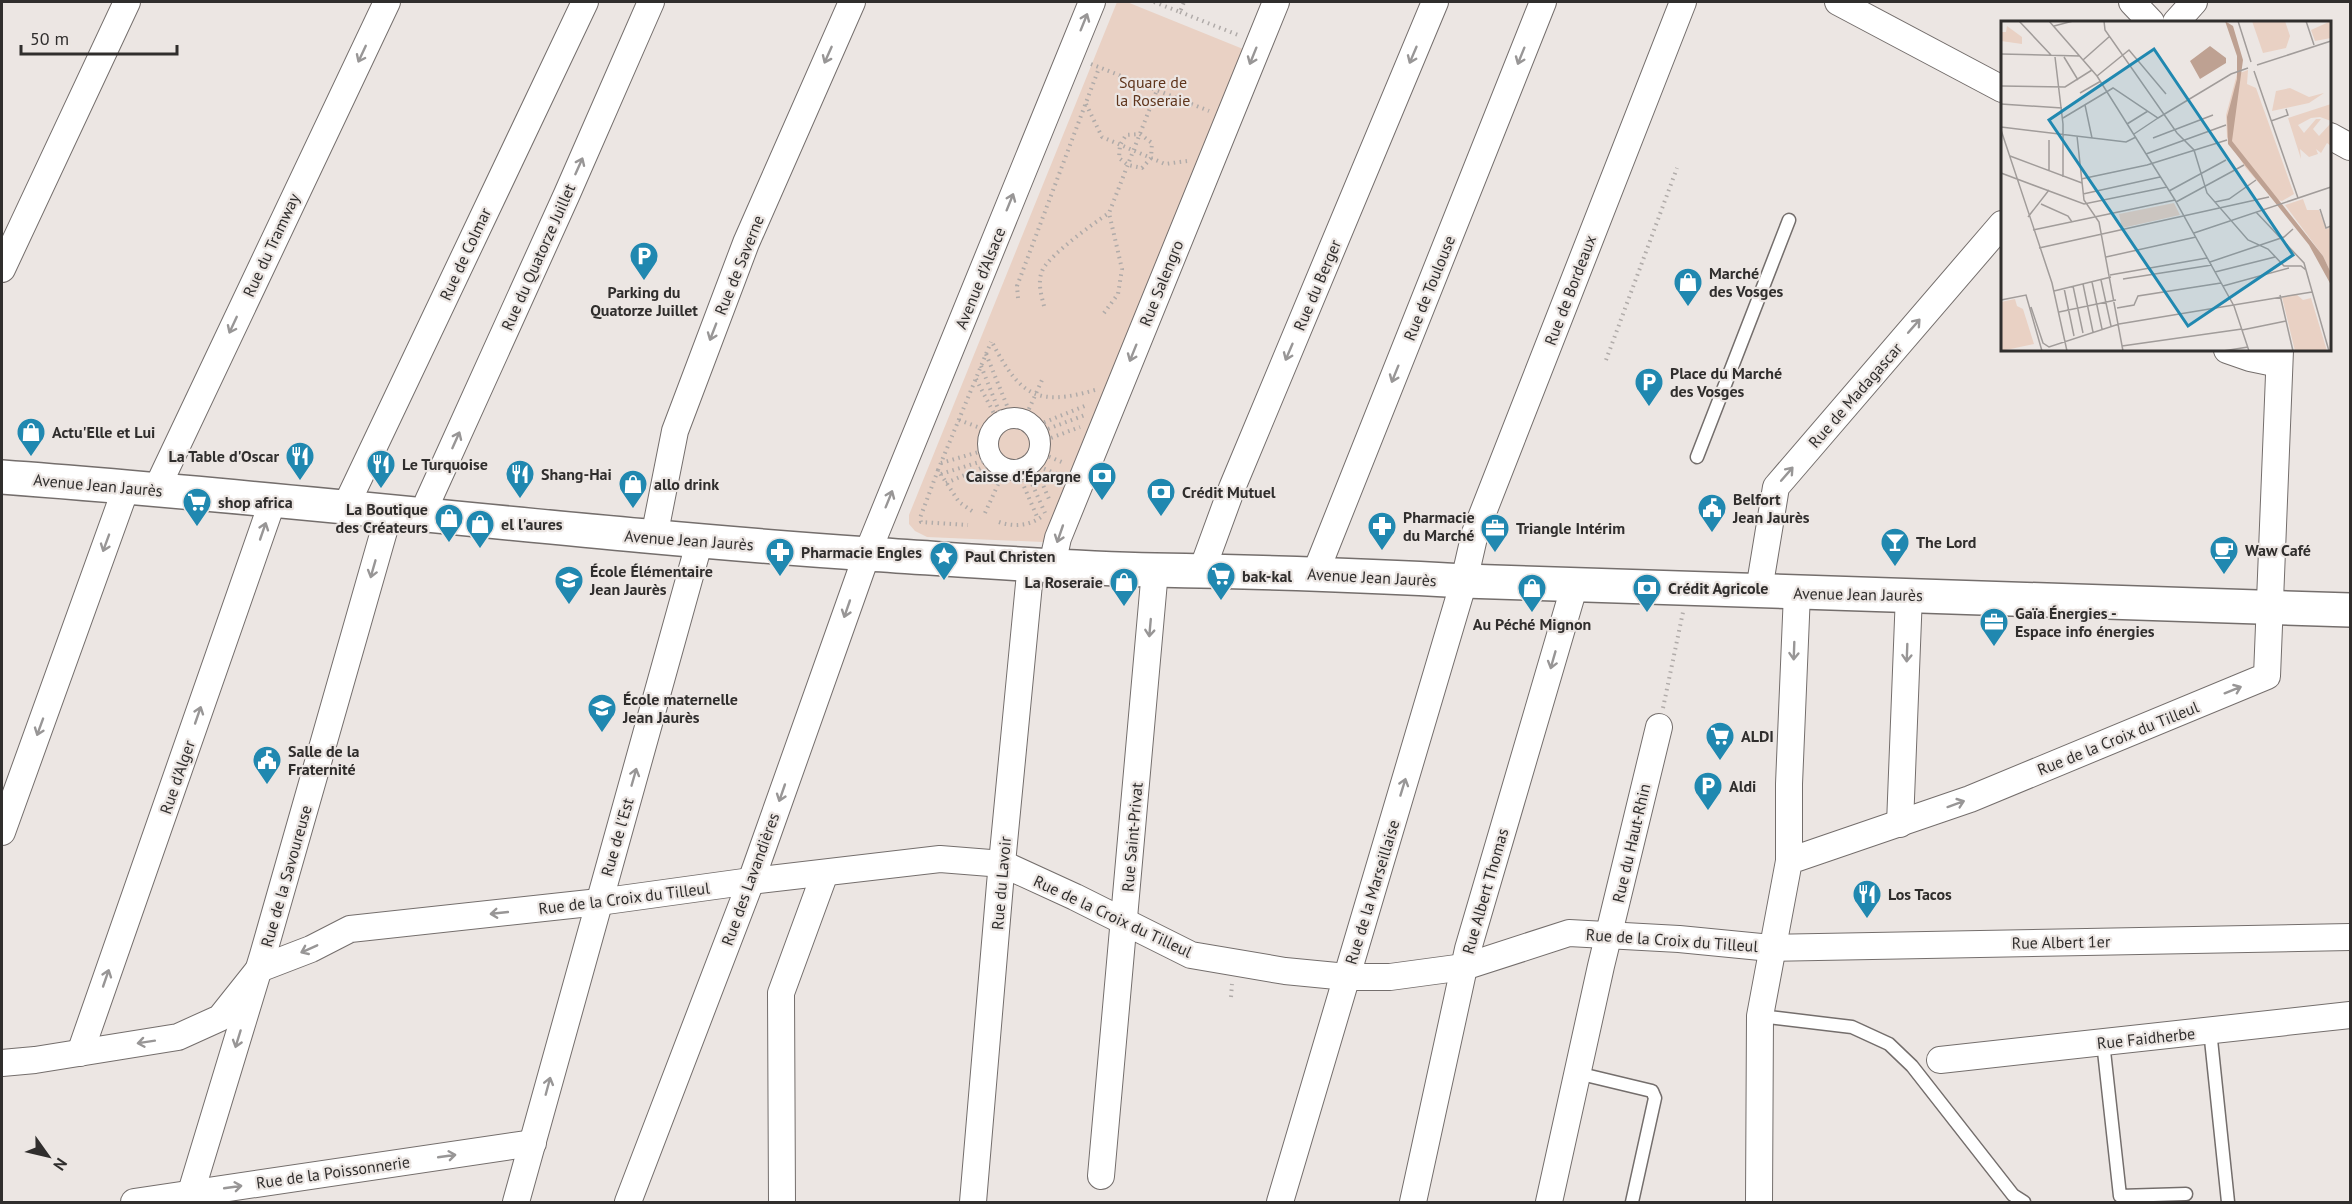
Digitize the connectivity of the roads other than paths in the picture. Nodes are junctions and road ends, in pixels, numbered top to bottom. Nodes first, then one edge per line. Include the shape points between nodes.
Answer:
1 (127, 2) edge
2 (387, 2) edge
3 (585, 2) edge
4 (651, 2) edge
5 (852, 2) edge
6 (1092, 2) edge
7 (1276, 2) edge
8 (1435, 2) edge
9 (1543, 2) edge
10 (1683, 2) edge
11 (1838, 2) edge
12 (2132, 2) edge
13 (2194, 2) edge
14 (2150, 21) edge
15 (2177, 21) edge
16 (2001, 88) edge
17 (2331, 137) edge
18 (2350, 147) edge
19 (1789, 220) dead end
20 (1997, 239) edge
21 (2, 269) edge
22 (2230, 351) edge
23 (2279, 357) edge
24 (1696, 458) dead end
25 (2, 477) edge
26 (141, 489) junction
27 (273, 500) junction
28 (347, 508) junction
29 (386, 512) junction
30 (428, 513) junction
31 (654, 537) junction
32 (700, 540) junction
33 (867, 554) junction
34 (1042, 564) junction
35 (1155, 570) junction
36 (1202, 570) junction
37 (1315, 574) junction
38 (1464, 581) junction
39 (1575, 584) junction
40 (1759, 590) junction
41 (1797, 593) junction
42 (1909, 594) junction
43 (2270, 608) junction
44 (2350, 610) edge
45 (1659, 727) road end
46 (1900, 824) junction
47 (2, 832) edge
48 (1789, 861) junction
49 (1003, 864) junction
50 (825, 873) junction
51 (751, 881) junction
52 (599, 902) junction
53 (1125, 923) junction
54 (1609, 934) junction
55 (2350, 937) edge
56 (1772, 948) junction
57 (1464, 967) junction
58 (259, 969) junction
59 (1347, 977) junction
60 (2350, 1015) edge
61 (1760, 1016) junction
62 (2210, 1030) junction
63 (2103, 1042) junction
64 (80, 1053) junction
65 (1941, 1060) dead end
66 (2, 1063) edge
67 (1578, 1073) junction
68 (533, 1143) junction
69 (1101, 1176) dead end
70 (2186, 1194) dead end
71 (190, 1198) edge
72 (2023, 1202) edge
73 (134, 1203) edge
74 (516, 1203) edge
75 (628, 1203) edge
76 (782, 1203) edge
77 (973, 1203) edge
78 (1280, 1203) edge
79 (1413, 1203) edge
80 (1549, 1203) edge
81 (1632, 1203) edge
82 (1759, 1203) edge
83 (2228, 1203) edge

1 - 21 street
2 -> 26 street, Rue du Tramway
3 - 28 street, Rue de Colmar
30 -> 4 street, Rue du Quatorze Juillet via 428,501
5 -> 31 street, Rue de Saverne via 746,243 675,431
33 -> 6 street, Avenue d'Alsace
7 -> 34 street, Rue Salengro via 1058,538
8 -> 36 street, Rue du Berger via 1232,488
9 -> 37 street, Rue de Toulouse
10 - 38 street, Rue de Bordeaux via 1475,533
11 - 16 street
12 - 14 street
13 - 15 street
17 - 18 street
19 - 24 lane
40 -> 20 street, Rue de Madagascar via 1776,487
22 - 23 street via 2250,358
23 - 43 street
25 - 26 main road, Avenue Jean Jaurès
26 - 27 main road, Avenue Jean Jaurès
26 -> 47 street, Rue du Tramway
27 - 28 main road, Avenue Jean Jaurès
64 -> 27 street, Rue d'Alger
28 - 29 main road, Avenue Jean Jaurès
29 - 30 main road, Avenue Jean Jaurès
29 -> 58 street, Rue de la Savoureuse via 384,531
30 - 31 main road, Avenue Jean Jaurès
31 - 32 main road, Avenue Jean Jaurès
32 - 33 main road, Avenue Jean Jaurès
52 -> 32 street, Rue de l'Est
33 - 34 main road, Avenue Jean Jaurès
33 -> 51 street, Rue des Lavandières
34 - 35 main road, Avenue Jean Jaurès
34 - 49 street, Rue du Lavoir
35 - 36 main road, Avenue Jean Jaurès
35 -> 53 street, Rue Saint-Privat
36 - 37 main road, Avenue Jean Jaurès
37 - 38 main road, Avenue Jean Jaurès
38 - 39 main road, Avenue Jean Jaurès
59 -> 38 street, Rue de la Marseillaise
39 - 40 main road, Avenue Jean Jaurès
39 -> 57 street, Rue Albert Thomas
40 - 41 main road, Avenue Jean Jaurès
41 - 42 main road, Avenue Jean Jaurès
41 -> 48 street
42 - 43 main road, Avenue Jean Jaurès
42 -> 46 street
43 - 44 main road, Avenue Jean Jaurès
46 -> 43 street, Rue de la Croix du Tilleul via 2267,676
45 - 54 street, Rue du Haut-Rhin
46 - 48 street, Rue de la Croix du Tilleul
48 - 56 street, Rue de la Croix du Tilleul
49 - 50 street, Rue de la Croix du Tilleul via 940,859
49 - 53 street, Rue de la Croix du Tilleul
49 - 77 street, Rue du Lavoir
50 - 51 street, Rue de la Croix du Tilleul
50 - 76 street via 781,993
51 - 52 street, Rue de la Croix du Tilleul
51 - 75 street, Rue des Lavandières
52 -> 58 street, Rue de la Croix du Tilleul via 350,929
68 -> 52 street, Rue de l'Est
53 - 59 street, Rue de la Croix du Tilleul via 1191,955
53 - 69 street, Rue Saint-Privat
54 - 56 street, Rue de la Croix du Tilleul
54 - 57 street, Rue de la Croix du Tilleul via 1569,933
54 - 67 street, Rue du Haut-Rhin
55 - 56 street, Rue Albert 1er
56 - 61 street
57 - 59 street, Rue de la Croix du Tilleul via 1390,977
57 - 79 street, Rue Albert Thomas
58 -> 64 street via 220,1018 178,1037
58 -> 71 street, Rue de la Savoureuse
59 - 78 street, Rue de la Marseillaise
60 - 62 street, Rue Faidherbe
61 - 72 lane via 1852,1027 1889,1044 1912,1066 2013,1196
61 - 82 street
62 - 63 street, Rue Faidherbe
62 - 83 lane
63 - 65 street, Rue Faidherbe
63 - 70 lane via 2120,1196
64 - 66 street
67 - 80 street, Rue du Haut-Rhin
67 - 81 lane via 1652,1091 1655,1098
71 -> 68 street, Rue de la Poissonnerie
68 - 74 street, Rue de l'Est
71 - 73 street, Rue de la Poissonnerie

